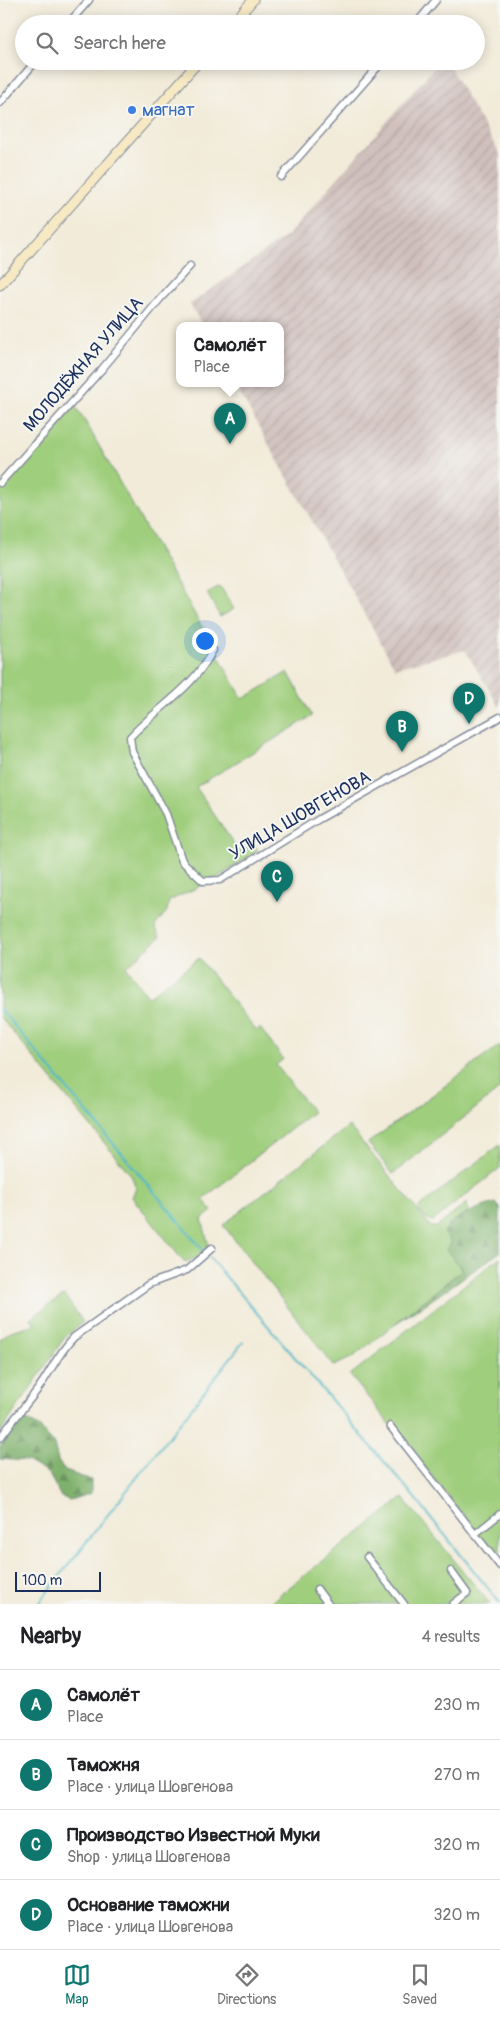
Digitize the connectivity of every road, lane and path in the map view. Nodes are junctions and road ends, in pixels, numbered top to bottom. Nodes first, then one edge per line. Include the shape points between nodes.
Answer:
1 (89, 0) edge
2 (253, 0) edge
3 (436, 0) edge
4 (76, 15) edge
5 (240, 15) edge
6 (424, 15) edge
7 (28, 70) edge
8 (191, 70) edge
9 (375, 70) edge
10 (0, 103) edge
11 (281, 177) dead end
12 (190, 266) dead end
13 (0, 286) edge
14 (0, 483) edge
15 (213, 650) dead end
16 (500, 717) edge
17 (212, 1248) dead end
18 (390, 1426) dead end
19 (0, 1438) edge
20 (500, 1514) edge
21 (475, 1534) junction
22 (367, 1557) dead end
23 (500, 1566) edge
24 (450, 1572) dead end
25 (317, 1589) dead end
26 (328, 1604) edge
27 (404, 1604) edge
28 (453, 1604) edge

1 - 4 street
2 - 5 street
3 - 6 street
7 - 10 street
8 - 13 street
9 - 11 street
12 - 14 street, МОЛОДЁЖНАЯ УЛИЦА
15 - 16 street, УЛИЦА ШОВГЕНОВА via 185,689 130,736 132,752 166,814 182,861 203,881 220,880 319,818
17 - 19 street via 187,1270 150,1284 74,1337 63,1347 38,1390
18 - 21 street
20 - 21 street
21 - 23 street
22 - 27 street
24 - 28 street via 467,1594
25 - 26 street

